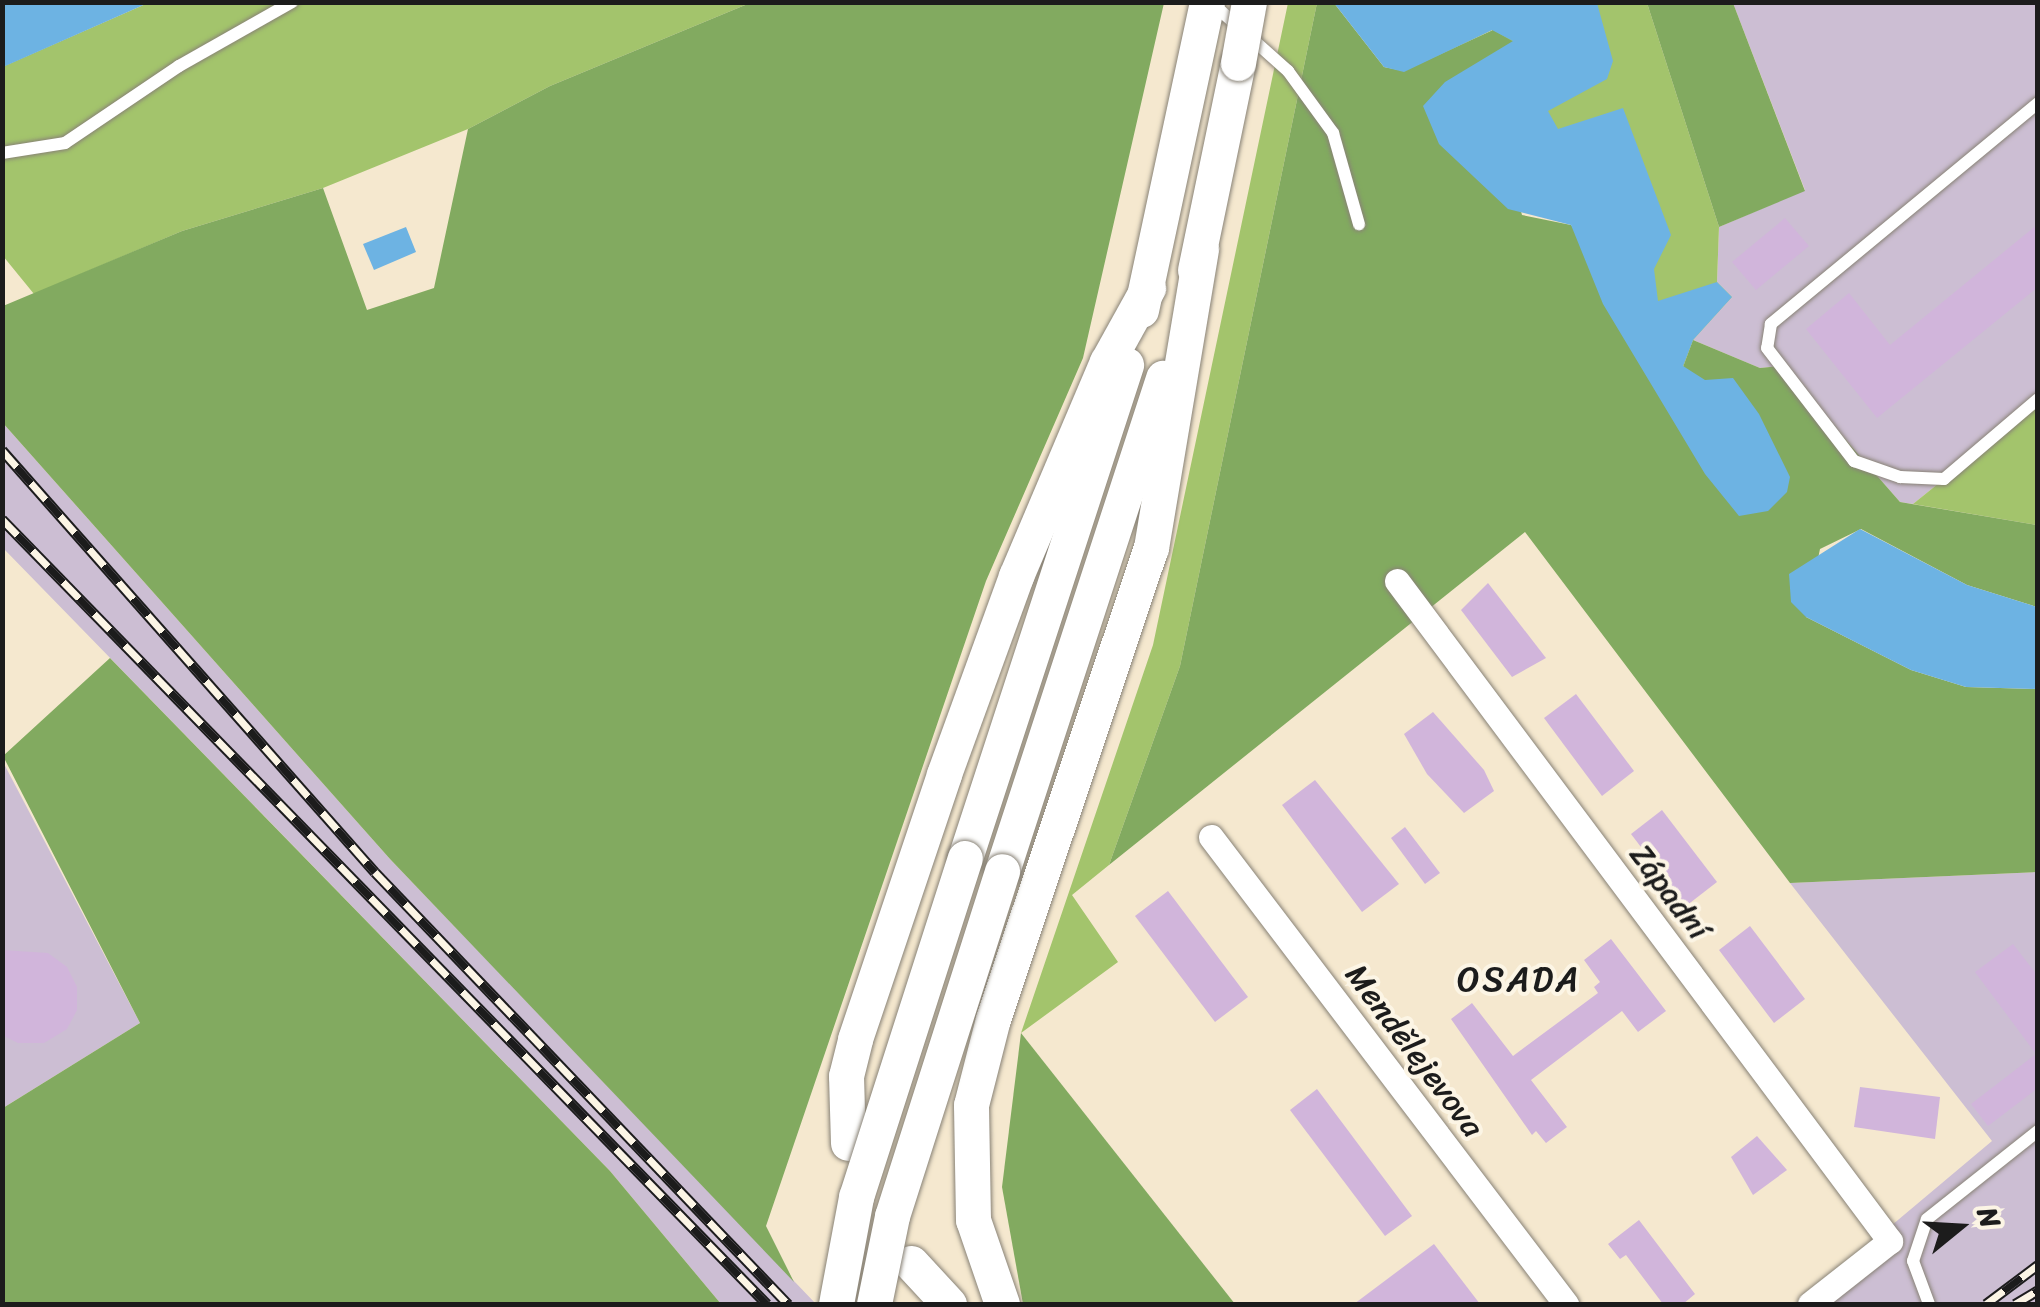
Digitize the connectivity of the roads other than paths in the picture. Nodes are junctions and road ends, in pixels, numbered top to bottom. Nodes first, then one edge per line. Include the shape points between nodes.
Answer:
1 (292, 2) edge
2 (1209, 2) edge
3 (1249, 2) edge
4 (2038, 103) edge
5 (2, 154) edge
6 (1359, 224) dead end
7 (1201, 249) junction
8 (1148, 288) junction
9 (2038, 399) edge
10 (1396, 581) dead end
11 (1211, 836) dead end
12 (2038, 1131) edge
13 (848, 1143) dead end
14 (911, 1263) dead end
15 (1558, 1302) edge
16 (836, 1304) edge
17 (874, 1304) edge
18 (948, 1304) edge
19 (1002, 1304) edge
20 (1810, 1304) edge
21 (1929, 1304) edge

1 - 5 lane via 179,66 65,143
2 - 6 lane via 1288,72 1333,132
2 - 8 main road
3 - 7 main road, bridge
4 - 9 lane via 1771,324 1767,348 1854,461 1900,477 1944,480
7 - 17 main road, bridge via 1137,466 892,1216
7 - 19 main road via 1189,352 1151,548 993,1018 971,1105 973,1220
8 - 13 main road via 1106,362 1016,576 944,774 855,1039 846,1076
8 - 16 main road, bridge via 1102,449 856,1197
10 - 20 street, Západní via 1890,1241
11 - 15 street, Mendělejevova
12 - 21 lane via 1928,1218 1913,1261
14 - 18 main road

